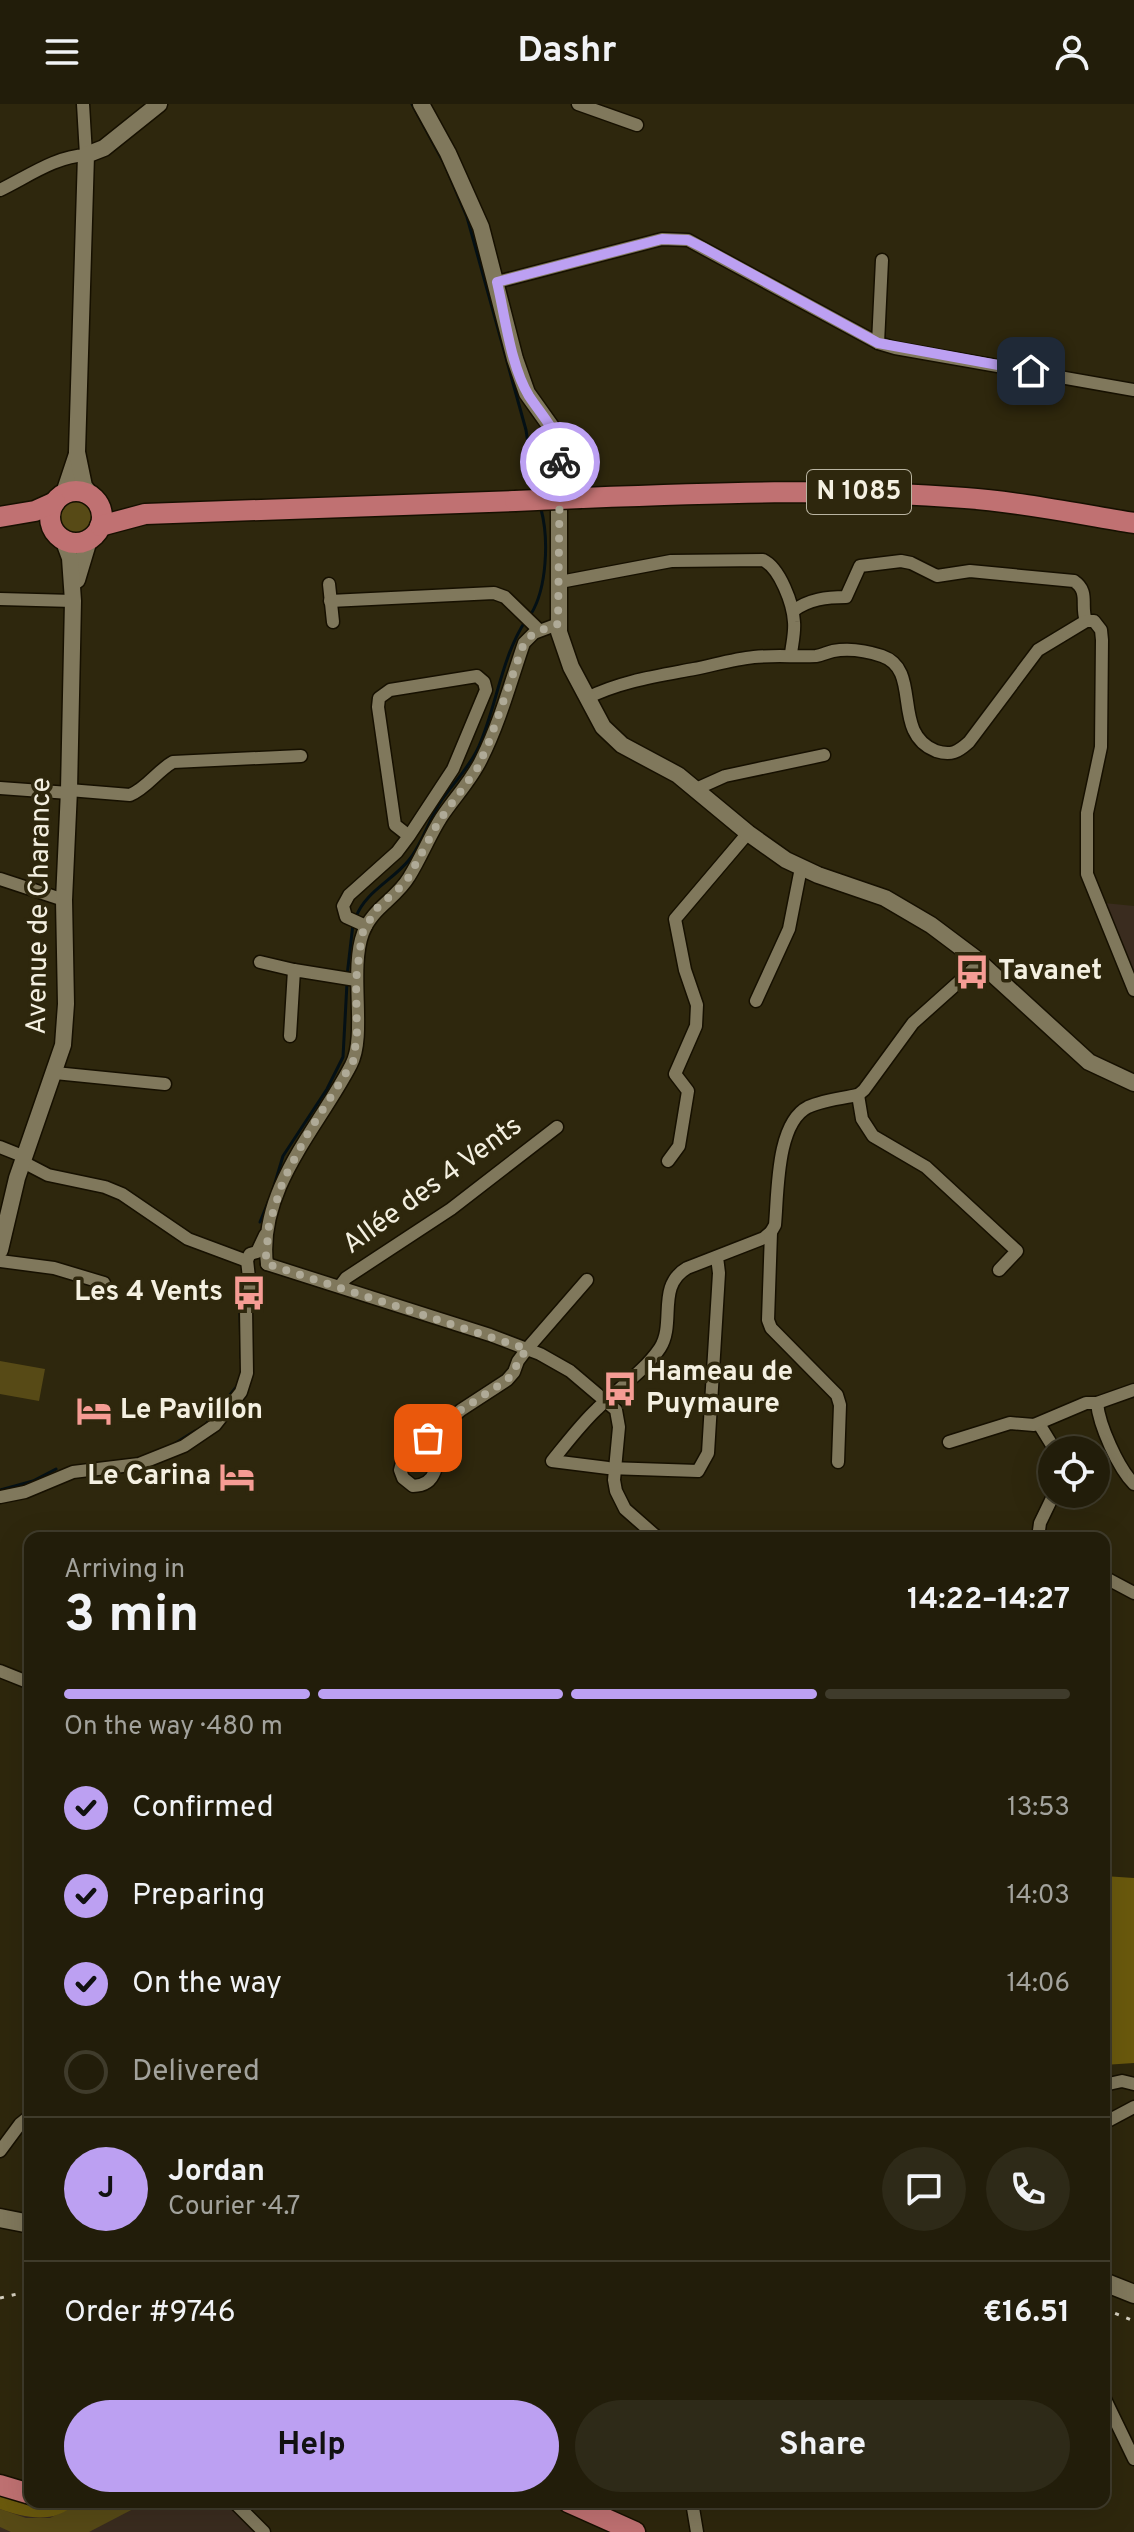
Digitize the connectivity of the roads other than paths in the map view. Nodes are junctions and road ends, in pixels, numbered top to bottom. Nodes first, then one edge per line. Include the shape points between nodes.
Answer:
1 (83, 104) edge
2 (159, 104) edge
3 (421, 104) edge
4 (578, 104) edge
5 (637, 125) dead end
6 (86, 155) junction
7 (0, 190) edge
8 (882, 260) dead end
9 (497, 282) junction
10 (878, 343) junction
11 (1134, 390) edge
12 (77, 452) junction
13 (59, 498) junction
14 (94, 499) junction
15 (145, 514) junction
16 (2, 517) edge
17 (1134, 523) edge
18 (94, 533) junction
19 (58, 534) junction
20 (560, 582) junction
21 (329, 584) dead end
22 (0, 599) edge
23 (73, 601) junction
24 (330, 601) junction
25 (793, 611) junction
26 (531, 621) junction
27 (333, 622) dead end
28 (1092, 622) junction
29 (558, 624) junction
30 (791, 654) junction
31 (587, 698) junction
32 (824, 755) dead end
33 (301, 756) dead end
34 (0, 788) edge
35 (696, 789) junction
36 (69, 792) junction
37 (748, 833) junction
38 (409, 836) junction
39 (801, 868) junction
40 (0, 879) edge
41 (64, 900) junction
42 (363, 925) junction
43 (260, 962) dead end
44 (980, 963) junction
45 (294, 970) junction
46 (350, 979) junction
47 (1134, 990) edge
48 (756, 1001) dead end
49 (290, 1036) dead end
50 (55, 1073) junction
51 (1130, 1078) edge
52 (165, 1084) dead end
53 (858, 1095) junction
54 (557, 1127) dead end
55 (0, 1147) edge
56 (24, 1160) junction
57 (668, 1161) dead end
58 (771, 1232) junction
59 (0, 1250) edge
60 (717, 1257) junction
61 (0, 1261) edge
62 (258, 1262) junction
63 (999, 1270) dead end
64 (587, 1280) dead end
65 (104, 1283) dead end
66 (340, 1286) junction
67 (527, 1349) junction
68 (1134, 1390) edge
69 (607, 1401) junction
70 (1097, 1403) junction
71 (1039, 1424) junction
72 (438, 1429) junction
73 (1046, 1436) edge
74 (949, 1442) dead end
75 (838, 1462) dead end
76 (615, 1467) junction
77 (1134, 1484) edge
78 (0, 1497) edge
79 (1047, 1508) edge
80 (652, 1532) edge
81 (1039, 1532) edge
82 (1110, 1580) edge
83 (1134, 1593) edge
84 (0, 1671) edge
85 (24, 1681) edge
86 (1110, 2084) edge
87 (1134, 2084) edge
88 (1134, 2107) edge
89 (1110, 2120) edge
90 (24, 2121) edge
91 (0, 2151) edge
92 (0, 2218) edge
93 (24, 2223) edge
94 (1110, 2284) edge
95 (1134, 2294) edge
96 (1110, 2409) edge
97 (1134, 2459) edge
98 (0, 2485) edge
99 (24, 2492) edge
100 (240, 2508) edge
101 (586, 2508) edge
102 (693, 2508) edge
103 (264, 2532) edge
104 (635, 2532) edge
105 (697, 2532) edge

1 - 6 street
2 - 6 street via 104,148
3 - 9 street via 481,227
4 - 5 street
6 - 7 street via 56,162
6 - 12 street
8 - 10 street
9 - 10 street via 662,239 688,240
9 - 20 street via 527,393 559,438
10 - 11 street
12 - 13 street
12 - 14 street via 84,486
13 - 14 main road via 77,491
13 - 16 main road via 42,509
13 - 19 main road via 50,515
14 - 15 main road, N 1085
14 - 18 main road via 102,518
15 - 17 main road, N 1085, bridge via 819,490 969,498
15 - 18 main road, N 1085
16 - 19 main road
18 - 19 main road via 76,543
18 - 23 street, Avenue de Charance via 81,558
19 - 23 street, Avenue de Charance via 70,558
20 - 25 street via 671,561 763,560 775,571
20 - 29 street
21 - 24 street
22 - 23 street
23 - 36 street, Avenue de Charance
24 - 26 street via 494,593
24 - 27 street
25 - 28 street via 803,603 846,597 860,566 901,561 937,576 970,571 1074,581 1085,595 1083,616
25 - 30 street
26 - 29 street
26 - 42 street via 477,769 439,821 406,882
28 - 30 street via 1038,650 969,742 950,754 929,747 912,731 903,679 886,657 836,650 816,656
28 - 47 street via 1102,640 1101,747 1087,813 1087,874
29 - 31 street
30 - 31 street via 624,683
31 - 35 street via 608,733 622,745
32 - 35 street via 725,776
33 - 36 street via 173,762 130,795
34 - 36 street
35 - 37 street
36 - 41 street, Avenue de Charance
37 - 39 street
37 - 57 street via 675,919 697,1005 696,1026 675,1074 688,1091 679,1146
38 - 38 street via 453,769 486,690 477,676 390,690 379,698 395,825
38 - 42 street via 343,906 348,918
39 - 44 street via 885,898
39 - 48 street via 789,929
40 - 41 street
41 - 50 street, Avenue de Charance via 66,1004
42 - 46 street
43 - 45 street
44 - 51 street via 1089,1062
44 - 53 street via 913,1023
45 - 46 street
45 - 49 street
46 - 62 street via 357,1035 353,1062 294,1159
50 - 52 street
50 - 56 street, Avenue de Charance
53 - 58 street via 805,1108 789,1126
53 - 63 street via 862,1119 873,1136 926,1167 1017,1251
54 - 66 street, Allée des 4 Vents
55 - 56 street
56 - 59 street, Avenue de Charance
56 - 62 street via 48,1175 122,1194 188,1239
58 - 60 street
58 - 75 street via 768,1320 837,1395
60 - 69 street via 679,1273 669,1291 660,1347
60 - 76 street via 708,1453 698,1471
61 - 65 street via 54,1268
62 - 66 street
62 - 78 street via 246,1309 245,1382 205,1434 139,1464 83,1469
64 - 67 street
66 - 67 street
67 - 69 street via 555,1361
67 - 72 street via 507,1380
68 - 70 street
69 - 76 street via 619,1419
69 - 76 street via 552,1461
70 - 71 street
70 - 77 street via 1121,1467
71 - 73 street
71 - 74 street via 1010,1423
72 - 72 street via 403,1459 400,1470 413,1486 431,1480 437,1471
76 - 80 street via 618,1499
79 - 81 street
82 - 83 street
84 - 85 street
86 - 87 street
88 - 89 street
90 - 91 street
92 - 93 main road
94 - 95 main road
96 - 97 street
98 - 99 main road
100 - 103 street
101 - 104 main road
102 - 105 street

